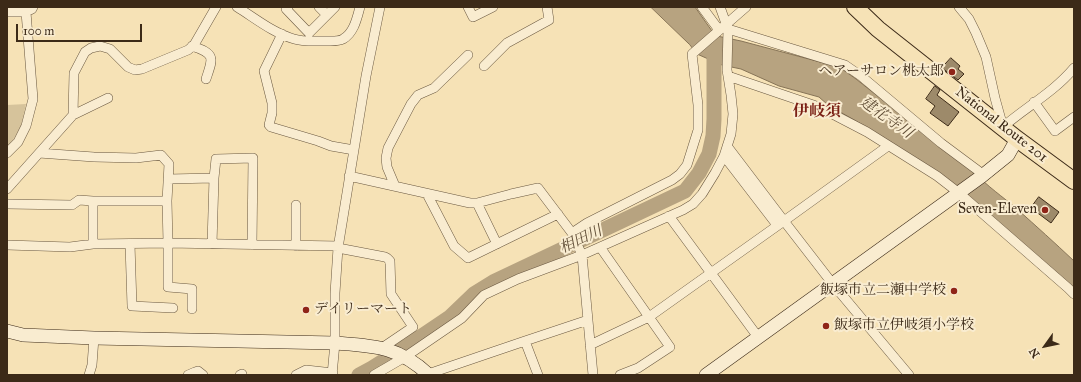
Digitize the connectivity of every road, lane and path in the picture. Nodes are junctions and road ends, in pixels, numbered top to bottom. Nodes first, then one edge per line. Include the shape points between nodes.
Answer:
1 (216, 7) edge
2 (237, 7) edge
3 (288, 7) edge
4 (319, 7) edge
5 (335, 7) edge
6 (360, 7) edge
7 (380, 7) edge
8 (468, 7) edge
9 (493, 7) edge
10 (547, 7) edge
11 (702, 7) edge
12 (720, 7) edge
13 (746, 7) edge
14 (855, 7) edge
15 (959, 7) edge
16 (29, 9) edge
17 (7, 12) edge
18 (327, 15) junction
19 (724, 30) junction
20 (282, 34) junction
21 (192, 46) junction
22 (468, 55) dead end
23 (484, 66) dead end
24 (1074, 68) edge
25 (727, 73) junction
26 (206, 79) dead end
27 (108, 98) dead end
28 (1034, 102) junction
29 (73, 115) junction
30 (1074, 117) edge
31 (1003, 127) junction
32 (1017, 138) junction
33 (727, 146) junction
34 (888, 146) junction
35 (354, 150) junction
36 (7, 153) edge
37 (39, 153) junction
38 (724, 156) junction
39 (983, 175) junction
40 (350, 176) junction
41 (214, 178) junction
42 (168, 179) junction
43 (1074, 181) edge
44 (396, 186) junction
45 (7, 189) edge
46 (960, 192) junction
47 (427, 194) junction
48 (93, 201) junction
49 (167, 201) junction
50 (477, 203) junction
51 (7, 204) edge
52 (296, 205) dead end
53 (558, 214) junction
54 (669, 216) junction
55 (781, 223) junction
56 (572, 233) junction
57 (93, 244) junction
58 (130, 244) junction
59 (168, 244) junction
60 (212, 244) junction
61 (497, 244) junction
62 (7, 245) edge
63 (252, 245) junction
64 (296, 246) junction
65 (338, 247) junction
66 (600, 247) junction
67 (582, 255) junction
68 (710, 272) junction
69 (832, 283) junction
70 (1074, 294) edge
71 (173, 308) dead end
72 (192, 310) dead end
73 (649, 317) junction
74 (588, 320) junction
75 (7, 331) edge
76 (758, 337) junction
77 (94, 338) junction
78 (524, 341) junction
79 (335, 343) junction
80 (590, 345) junction
81 (384, 349) junction
82 (403, 356) junction
83 (332, 374) edge
84 (89, 375) edge
85 (188, 375) edge
86 (203, 375) edge
87 (296, 375) edge
88 (374, 375) edge
89 (429, 375) edge
90 (538, 375) edge
91 (594, 375) edge
92 (620, 375) edge
93 (706, 375) edge
94 (909, 375) edge

1 - 21 street
2 - 20 street
3 - 18 street via 286,9 309,33
4 - 18 street
5 - 18 street
6 - 20 street via 355,24 343,39 308,42
7 - 35 street
8 - 9 street via 473,17
10 - 23 street via 549,20 507,43
11 - 19 street
12 - 19 street
13 - 19 street
14 - 31 highway, National Route 201 via 878,29
15 - 31 street via 969,19 986,57
16 - 17 street
16 - 36 street via 33,99 26,126 18,142
19 - 25 street
19 - 39 street via 845,65
19 - 56 street via 692,54 698,130 687,165 672,180
20 - 35 street via 264,71 272,102 269,124 271,127 331,146
21 - 26 street via 204,50 211,57
21 - 29 street via 188,50 135,70 110,49 100,46 85,52 74,73
22 - 44 street via 434,88 418,95 411,104 388,148 386,158 387,167
24 - 28 street via 1065,79
25 - 33 street via 733,114
25 - 34 street via 819,107
27 - 29 street
28 - 30 street via 1055,131
28 - 31 street
29 - 37 street
31 - 32 highway, National Route 201
32 - 39 street via 1008,155
32 - 43 highway, National Route 201
33 - 38 street
33 - 55 street
34 - 46 street
34 - 55 street
35 - 40 street
37 - 42 street via 136,158 161,155 168,164
37 - 45 street
38 - 54 street via 698,199
38 - 55 street
39 - 46 street
40 - 44 street
40 - 65 street
41 - 42 street
41 - 60 street
41 - 63 street via 216,159 253,158
42 - 49 street
44 - 47 street
46 - 69 street
46 - 70 street
47 - 50 street
47 - 61 street via 454,246 468,258
48 - 49 street
48 - 51 street via 79,200 72,204
48 - 57 street
49 - 59 street
50 - 53 street via 538,188
50 - 61 street
52 - 64 street
53 - 56 street
53 - 61 street
54 - 66 street
54 - 68 street
55 - 68 street
55 - 69 street
56 - 67 street
57 - 58 street
57 - 62 street via 70,247
58 - 59 street
58 - 71 street via 132,306
59 - 60 street
59 - 72 street via 168,287 192,289
60 - 63 street
63 - 64 street
64 - 65 street
65 - 79 street
65 - 81 street via 385,257 390,261 391,294 413,327
66 - 67 street
66 - 73 street
67 - 74 street
67 - 82 street via 484,295 462,318
68 - 73 street
68 - 76 street
69 - 76 street
69 - 94 street
73 - 80 street
73 - 92 street via 670,347 638,368
74 - 78 street
74 - 80 street
75 - 77 street
76 - 93 street
77 - 79 street
77 - 84 street
78 - 89 street
78 - 90 street
79 - 81 street
79 - 83 street
80 - 91 street
81 - 82 street
82 - 88 street
82 - 89 street
83 - 87 street via 306,370
85 - 86 street via 198,371

